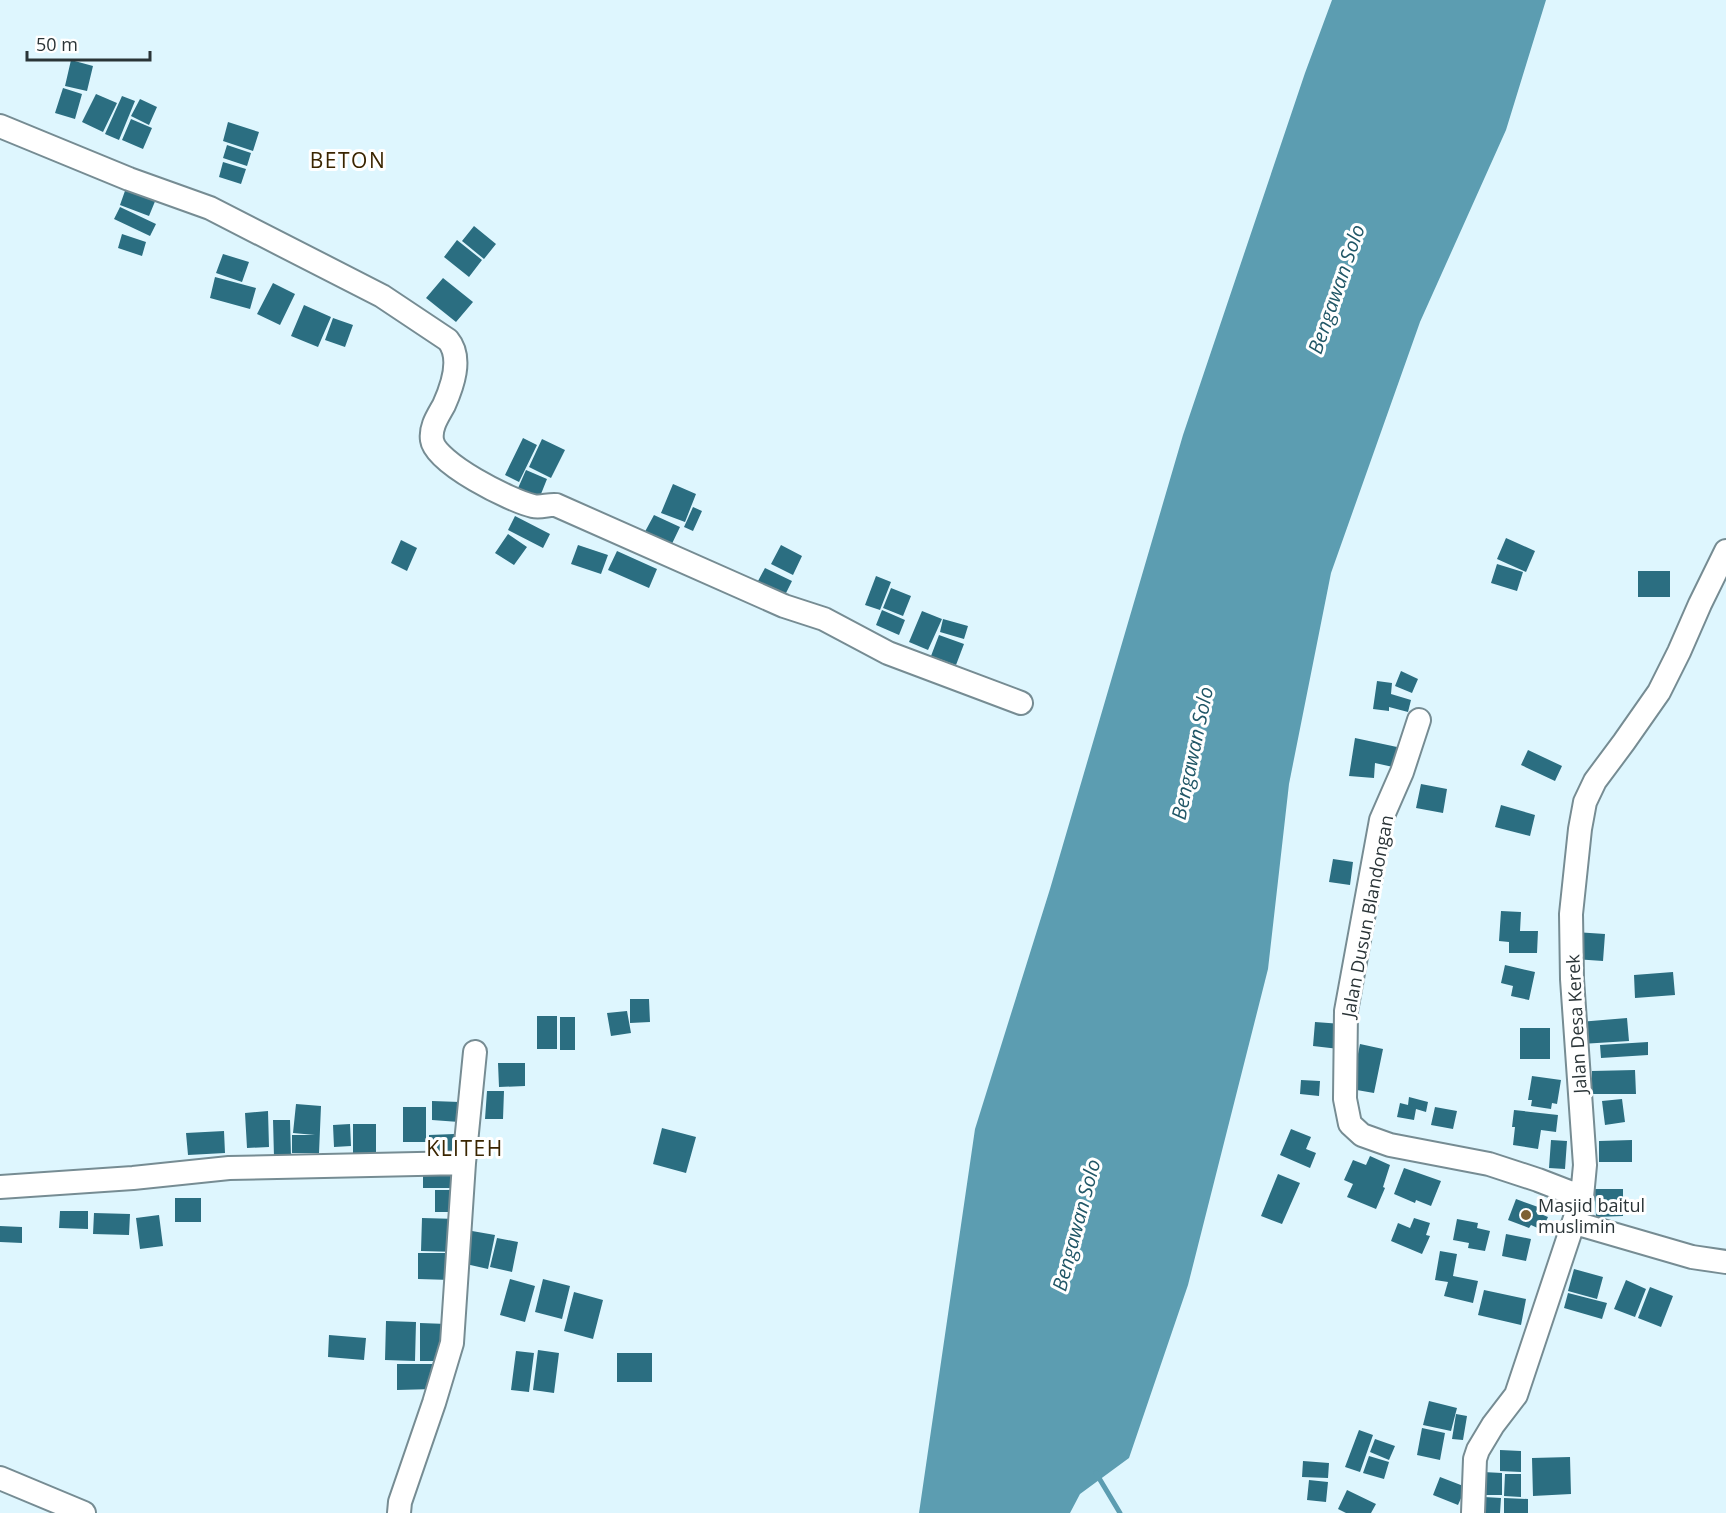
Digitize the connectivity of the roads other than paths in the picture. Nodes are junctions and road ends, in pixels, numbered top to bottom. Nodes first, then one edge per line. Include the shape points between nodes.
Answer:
1 (0, 126) edge
2 (1726, 551) edge
3 (1021, 703) dead end
4 (1419, 720) dead end
5 (475, 1052) dead end
6 (464, 1163) junction
7 (0, 1188) edge
8 (1582, 1197) junction
9 (1575, 1223) junction
10 (1726, 1262) edge
11 (0, 1478) edge
12 (84, 1513) edge
13 (399, 1513) edge
14 (1473, 1513) edge

1 - 3 street via 210,208 382,296 448,340 455,352 454,375 432,429 432,441 438,453 474,479 535,507 556,505 784,606 824,619 888,653
2 - 8 street, Jalan Desa Kerek via 1659,692 1595,781 1585,802 1571,914 1585,1165
4 - 8 street, Jalan Dusun Blandongan via 1381,820 1346,1011 1345,1099 1350,1124 1362,1135 1390,1145 1489,1164
5 - 6 street
6 - 7 street via 229,1168
6 - 13 street via 452,1343
8 - 9 street, Jalan Desa Kerek
9 - 10 street via 1692,1257
9 - 14 street, Jalan Desa Kerek via 1516,1395 1478,1450
11 - 12 street

